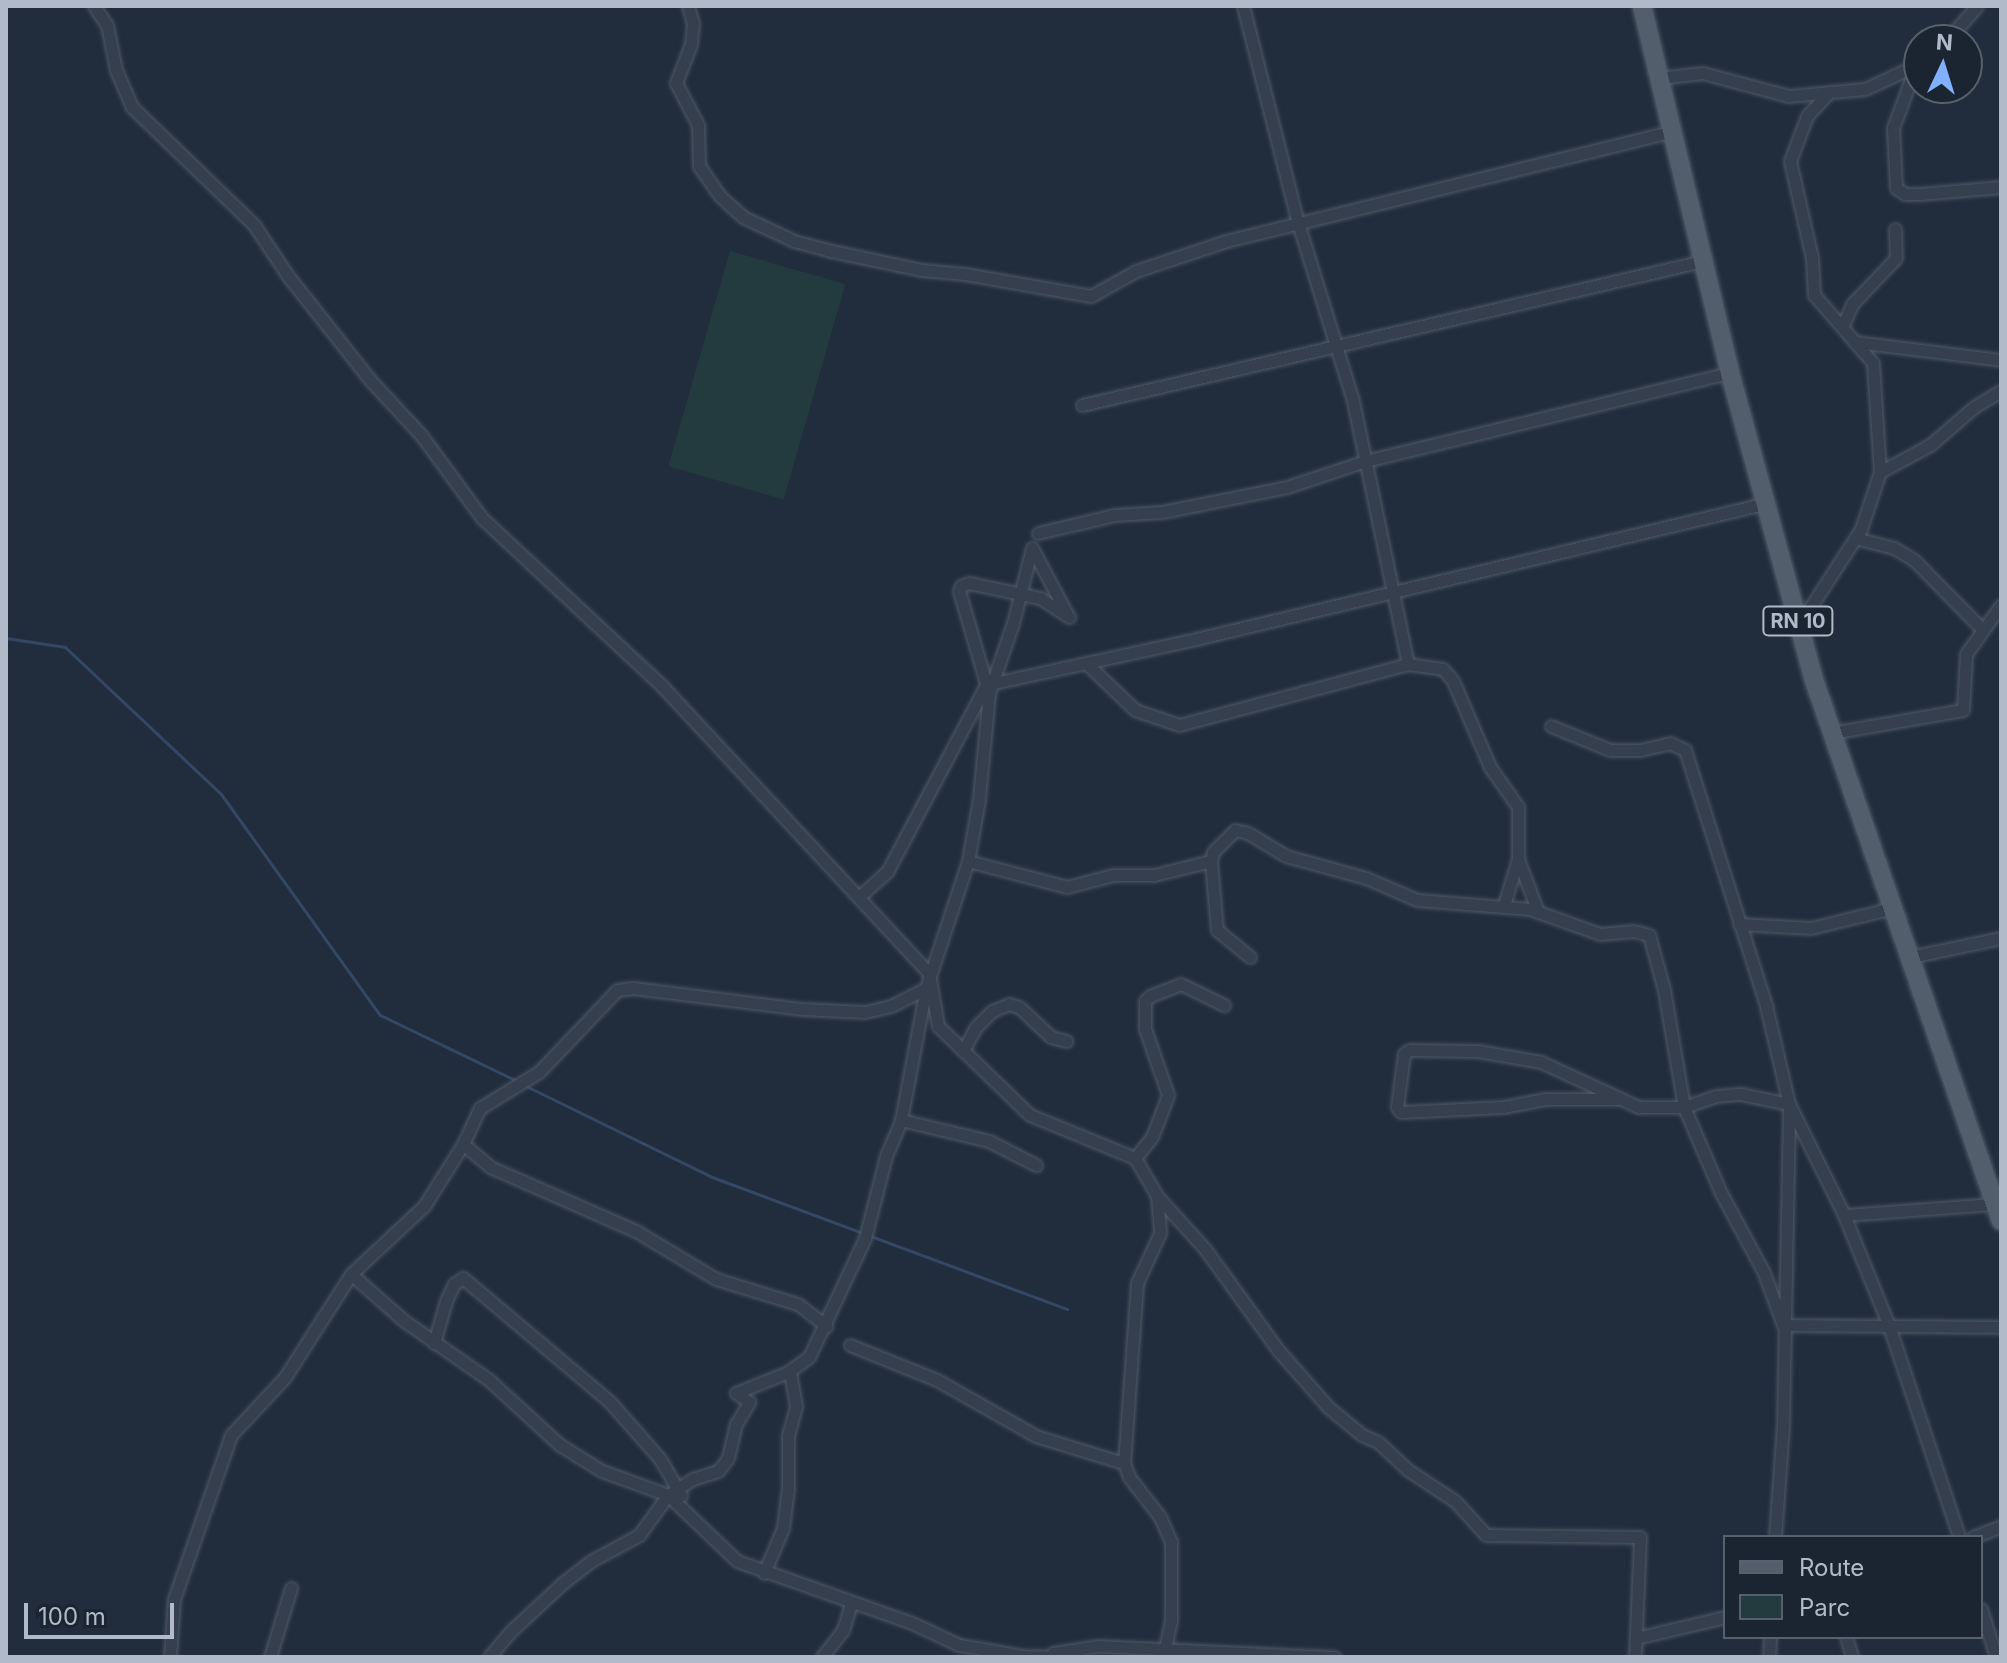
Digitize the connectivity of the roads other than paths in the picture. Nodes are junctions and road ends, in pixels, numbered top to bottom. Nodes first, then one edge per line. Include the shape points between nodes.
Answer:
1 (94, 6) edge
2 (688, 6) edge
3 (1243, 6) edge
4 (1642, 6) edge
5 (1977, 6) edge
6 (1961, 24) edge
7 (1903, 71) edge
8 (1658, 78) junction
9 (1829, 92) junction
10 (1903, 104) edge
11 (1670, 132) junction
12 (2001, 187) edge
13 (1298, 223) junction
14 (1895, 229) dead end
15 (1703, 261) junction
16 (1843, 325) junction
17 (1855, 342) junction
18 (1337, 346) junction
19 (2001, 360) edge
20 (1730, 373) junction
21 (2001, 391) edge
22 (1082, 405) dead end
23 (1365, 461) junction
24 (1880, 472) junction
25 (1767, 503) junction
26 (1038, 533) dead end
27 (1855, 538) junction
28 (1391, 593) junction
29 (1020, 594) junction
30 (2001, 605) edge
31 (1799, 625) junction
32 (1982, 629) junction
33 (1086, 663) junction
34 (1408, 664) junction
35 (990, 687) junction
36 (1551, 726) dead end
37 (1831, 733) junction
38 (1518, 859) junction
39 (968, 861) junction
40 (1211, 861) junction
41 (860, 896) junction
42 (1893, 904) junction
43 (1504, 905) junction
44 (1538, 912) junction
45 (1739, 924) junction
46 (2001, 938) edge
47 (1250, 957) dead end
48 (1910, 957) junction
49 (929, 973) junction
50 (926, 988) junction
51 (1224, 1005) dead end
52 (1066, 1041) dead end
53 (963, 1051) junction
54 (1616, 1099) junction
55 (1789, 1104) junction
56 (1684, 1107) junction
57 (901, 1120) junction
58 (463, 1144) junction
59 (1135, 1158) junction
60 (1036, 1165) dead end
61 (1157, 1196) junction
62 (1998, 1212) edge
63 (1844, 1215) junction
64 (351, 1274) junction
65 (1783, 1325) junction
66 (826, 1326) junction
67 (1889, 1326) junction
68 (2001, 1327) edge
69 (434, 1343) junction
70 (850, 1345) dead end
71 (790, 1371) junction
72 (1124, 1463) junction
73 (680, 1489) junction
74 (668, 1495) junction
75 (685, 1508) junction
76 (2001, 1526) edge
77 (1775, 1535) edge
78 (1958, 1535) edge
79 (1978, 1535) edge
80 (764, 1573) junction
81 (291, 1588) dead end
82 (851, 1603) junction
83 (1983, 1615) edge
84 (1723, 1617) edge
85 (1636, 1638) junction
86 (1163, 1653) edge
87 (1025, 1656) edge
88 (170, 1657) edge
89 (270, 1657) edge
90 (489, 1657) edge
91 (822, 1657) edge
92 (1063, 1657) edge
93 (1335, 1657) edge
94 (1635, 1657) edge
95 (1996, 1657) edge

1 - 41 street via 107,25 116,70 132,107 254,225 288,276 421,435 482,518 663,687
2 - 13 street via 691,44 676,83 698,125 699,166 743,217 794,241 921,270 1091,296 1136,271
3 - 13 street
4 - 8 main road, RN 10
5 - 6 street
7 - 9 street via 1865,89
8 - 9 street via 1703,73 1788,96
8 - 11 main road, RN 10
9 - 16 street via 1807,116 1790,161 1812,258 1814,295
10 - 12 street via 1891,137 1896,188 1920,194
11 - 13 street
11 - 15 main road, RN 10
13 - 18 street
14 - 16 street via 1896,258 1853,303
15 - 18 street
15 - 20 main road, RN 10
16 - 17 street
17 - 19 street
17 - 24 street via 1873,363
18 - 22 street
18 - 23 street
20 - 23 street
20 - 25 main road, RN 10
21 - 24 street via 1930,445
23 - 26 street via 1287,487
23 - 28 street
24 - 27 street
25 - 28 street
25 - 31 main road, RN 10
27 - 31 street
27 - 32 street via 1894,548 1914,560
28 - 33 street
28 - 34 street
29 - 29 street via 1032,548 1069,617 1040,598
29 - 35 street
29 - 35 street via 969,583 959,591
30 - 32 street
31 - 37 main road, RN 10
32 - 37 street via 1966,654 1963,710
33 - 34 street via 1135,710 1179,725
33 - 35 street
34 - 38 street via 1443,669 1453,681 1490,767 1518,807
35 - 39 street
35 - 41 street via 887,872
36 - 45 street via 1610,750 1670,743 1685,750
37 - 42 main road, RN 10
38 - 43 street
38 - 44 street
39 - 40 street via 1067,887
39 - 49 street
40 - 43 street via 1229,833 1242,830 1286,856 1355,874 1417,900
40 - 47 street via 1217,930
41 - 49 street
42 - 45 street via 1811,928
42 - 48 main road, RN 10
43 - 44 street
44 - 56 street via 1600,934 1649,935
45 - 55 street via 1766,1006
46 - 48 street
48 - 62 main road, RN 10
49 - 50 street
49 - 53 street via 938,1026
50 - 57 street
50 - 58 street via 865,1012 617,990 539,1072 480,1108
51 - 59 street via 1181,984 1145,1001 1145,1029 1168,1095 1152,1137
52 - 53 street via 1051,1037 1009,1004 976,1027
53 - 59 street via 1030,1115
54 - 54 street via 1545,1099 1503,1107 1401,1112 1397,1107 1404,1054 1409,1050 1478,1051 1541,1062
54 - 56 street via 1656,1109
55 - 56 street via 1741,1094
55 - 63 street
55 - 65 street
56 - 65 street via 1721,1193 1764,1273
57 - 60 street via 989,1141
57 - 66 street via 865,1238
58 - 64 street via 424,1206
58 - 66 street via 485,1164 636,1231 716,1279 798,1304
59 - 61 street
61 - 72 street via 1160,1233 1137,1283
61 - 85 street via 1328,1407 1455,1501 1486,1535 1640,1537
62 - 63 street
63 - 67 street
64 - 69 street
64 - 88 street via 285,1377 242,1420 225,1448 174,1599
65 - 67 street
65 - 77 street
66 - 71 street via 809,1357
67 - 68 street
67 - 78 street
69 - 73 street via 446,1301 463,1278 589,1381
69 - 74 street via 489,1380 560,1445 602,1471
70 - 72 street via 937,1380 1036,1436
71 - 73 street via 736,1393 749,1402 736,1424 728,1458 718,1471
71 - 80 street via 796,1406 788,1436 788,1490 783,1528
72 - 86 street via 1171,1542 1171,1620
73 - 74 street
73 - 75 street
74 - 75 street
74 - 90 street via 639,1535 564,1582
75 - 80 street via 737,1561
76 - 79 street
80 - 82 street
81 - 89 street
82 - 87 street via 959,1645
82 - 91 street via 843,1630
83 - 95 street
84 - 85 street
85 - 94 street
86 - 87 street via 1098,1646
86 - 93 street
87 - 92 street

